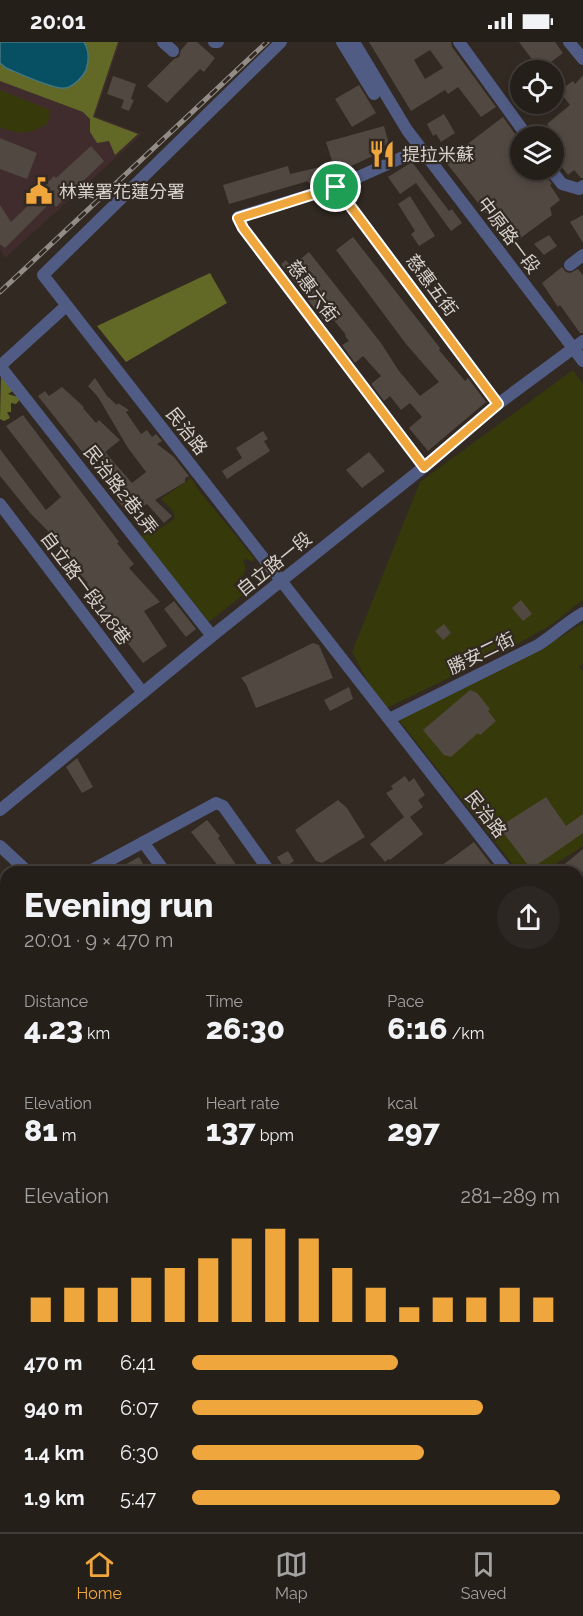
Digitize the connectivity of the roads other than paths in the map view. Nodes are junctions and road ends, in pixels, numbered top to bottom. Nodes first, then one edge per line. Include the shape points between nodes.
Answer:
1 (163, 42) edge
2 (281, 42) edge
3 (342, 42) edge
4 (354, 42) edge
5 (363, 42) edge
6 (459, 42) edge
7 (569, 42) edge
8 (173, 51) dead end
9 (583, 59) edge
10 (520, 126) edge
11 (407, 130) junction
12 (421, 149) junction
13 (559, 180) edge
14 (583, 186) edge
15 (336, 187) junction
16 (583, 255) edge
17 (570, 265) dead end
18 (66, 306) junction
19 (583, 341) edge
20 (573, 349) junction
21 (583, 361) edge
22 (0, 366) edge
23 (498, 404) junction
24 (424, 467) junction
25 (0, 504) edge
26 (282, 580) junction
27 (583, 613) edge
28 (212, 636) junction
29 (143, 693) junction
30 (389, 719) junction
31 (0, 810) edge
32 (143, 842) junction
33 (0, 846) edge
34 (22, 866) edge
35 (99, 866) edge
36 (161, 866) edge
37 (266, 866) edge
38 (503, 866) edge

1 - 8 street
2 - 18 street, 民治路 via 43,275
3 - 11 street via 384,110
4 - 11 street
5 - 11 street
6 - 10 street
7 - 9 street
11 - 12 street, 中原路一段
12 - 15 street
12 - 20 street, 中原路一段
13 - 14 street via 579,189
15 - 23 street, 慈惠五街
15 - 24 street, 慈惠六街 via 238,218
16 - 17 street
18 - 22 street
18 - 26 street, 民治路
19 - 20 street, 自立路一段
20 - 21 street, 中原路一段
20 - 23 street, 自立路一段
22 - 28 street, 民治路2巷1弄
23 - 24 street, 自立路一段
24 - 26 street, 自立路一段
25 - 29 street, 自立路一段148巷
26 - 28 street, 自立路一段
26 - 30 street, 民治路
27 - 30 street, 勝安二街 via 538,645
28 - 29 street, 自立路一段
29 - 31 street, 自立路一段
30 - 38 street, 民治路
32 - 35 street
32 - 36 street
32 - 37 street via 216,803 223,806
33 - 34 street

